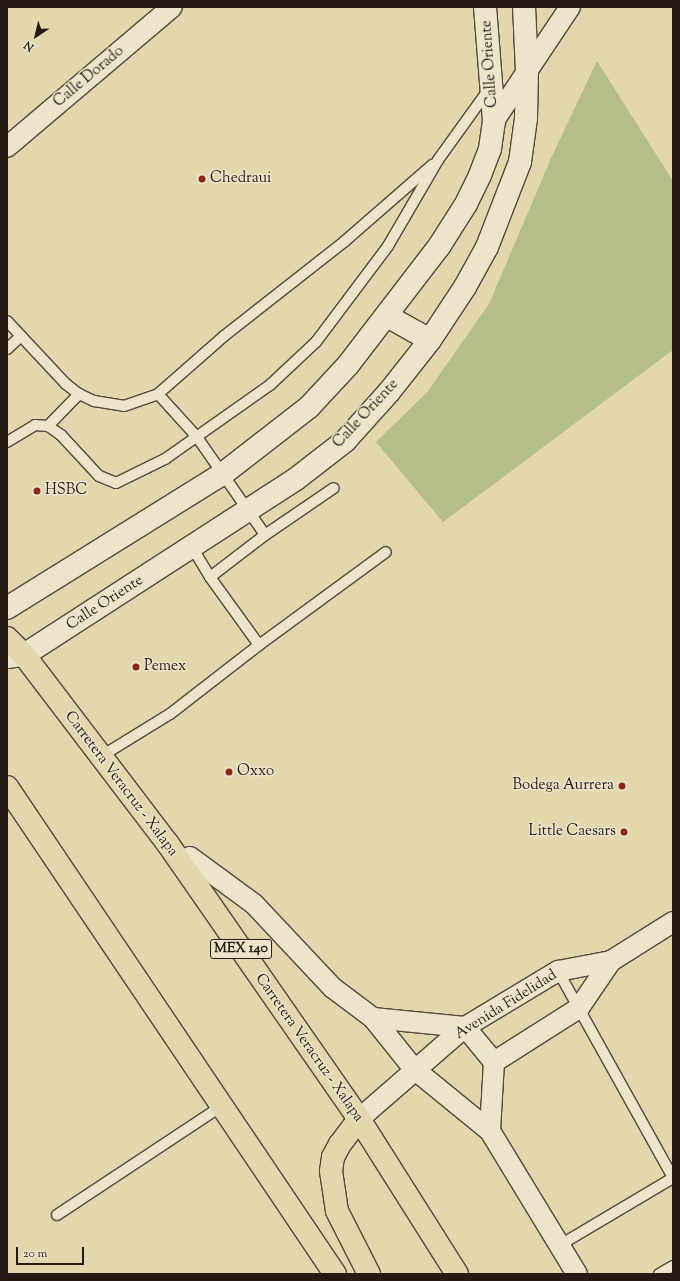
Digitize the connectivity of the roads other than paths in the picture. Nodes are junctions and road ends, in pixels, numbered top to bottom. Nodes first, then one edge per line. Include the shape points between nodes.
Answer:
1 (172, 7) edge
2 (485, 7) edge
3 (524, 7) edge
4 (570, 7) edge
5 (527, 72) junction
6 (492, 84) junction
7 (494, 121) junction
8 (7, 147) edge
9 (438, 160) junction
10 (386, 316) junction
11 (7, 321) edge
12 (21, 336) junction
13 (430, 340) junction
14 (7, 349) edge
15 (78, 394) junction
16 (158, 394) junction
17 (48, 426) junction
18 (197, 437) junction
19 (7, 442) edge
20 (224, 473) junction
21 (334, 488) dead end
22 (248, 511) junction
23 (265, 535) junction
24 (192, 547) junction
25 (386, 552) dead end
26 (210, 577) junction
27 (7, 608) edge
28 (7, 638) edge
29 (259, 645) junction
30 (15, 656) edge
31 (100, 758) junction
32 (7, 787) edge
33 (190, 857) dead end
34 (673, 922) edge
35 (611, 961) junction
36 (558, 971) junction
37 (579, 1008) junction
38 (373, 1018) junction
39 (465, 1027) junction
40 (494, 1062) junction
41 (414, 1069) junction
42 (223, 1105) junction
43 (359, 1119) junction
44 (490, 1131) junction
45 (673, 1178) edge
46 (57, 1215) dead end
47 (560, 1245) junction
48 (673, 1266) edge
49 (335, 1274) edge
50 (369, 1274) edge
51 (457, 1274) edge
52 (577, 1274) edge
53 (659, 1274) edge

1 - 8 street, Calle Dorado
2 - 6 main road, Calle Oriente
3 - 5 main road, Calle Oriente
4 - 5 street, Calle Oriente
5 - 7 street, Calle Oriente
5 - 13 main road, Calle Oriente via 526,118 520,162 487,247 465,287
6 - 7 main road, Calle Oriente
6 - 9 lane
7 - 10 main road, Calle Oriente via 490,149 466,204 431,257
9 - 16 lane via 345,241 224,336
9 - 18 lane via 388,246 316,342 270,385
10 - 13 main road
10 - 20 main road, Calle Oriente via 348,365 309,407
11 - 12 lane
12 - 14 lane
12 - 15 lane
13 - 22 main road, Calle Oriente via 345,441
15 - 16 lane via 94,401 124,406
15 - 17 lane
16 - 18 lane
17 - 18 lane via 61,435 99,476 116,483 149,469
17 - 19 lane via 35,425
18 - 20 lane
20 - 22 lane
20 - 27 main road, Calle Oriente
21 - 23 lane
22 - 23 lane
22 - 24 main road, Calle Oriente
23 - 26 lane
24 - 26 lane
24 - 30 main road, Calle Oriente
25 - 29 lane
26 - 29 lane
28 - 30 main road, Carretera Veracruz - Xalapa / MEX 140
29 - 31 lane via 170,714
30 - 31 main road, Carretera Veracruz - Xalapa / MEX 140
31 - 43 main road, Carretera Veracruz - Xalapa / MEX 140 via 168,844
32 - 42 main road
33 - 38 street via 254,904 334,988
34 - 35 street, Avenida Fidelidad
35 - 36 street, Avenida Fidelidad
35 - 37 street, Avenida Fidelidad
36 - 37 lane
36 - 39 street, Avenida Fidelidad
37 - 40 street, Avenida Fidelidad
37 - 45 lane
38 - 39 street
38 - 41 street
39 - 40 street
39 - 41 street, Avenida Fidelidad
40 - 44 street
41 - 43 street, Avenida Fidelidad
41 - 44 street
42 - 46 lane
42 - 49 main road
43 - 50 main road via 340,1144 333,1157 331,1171 337,1211
43 - 51 main road, Carretera Veracruz - Xalapa / MEX 140
44 - 47 street
45 - 47 lane
47 - 52 street
48 - 53 lane

